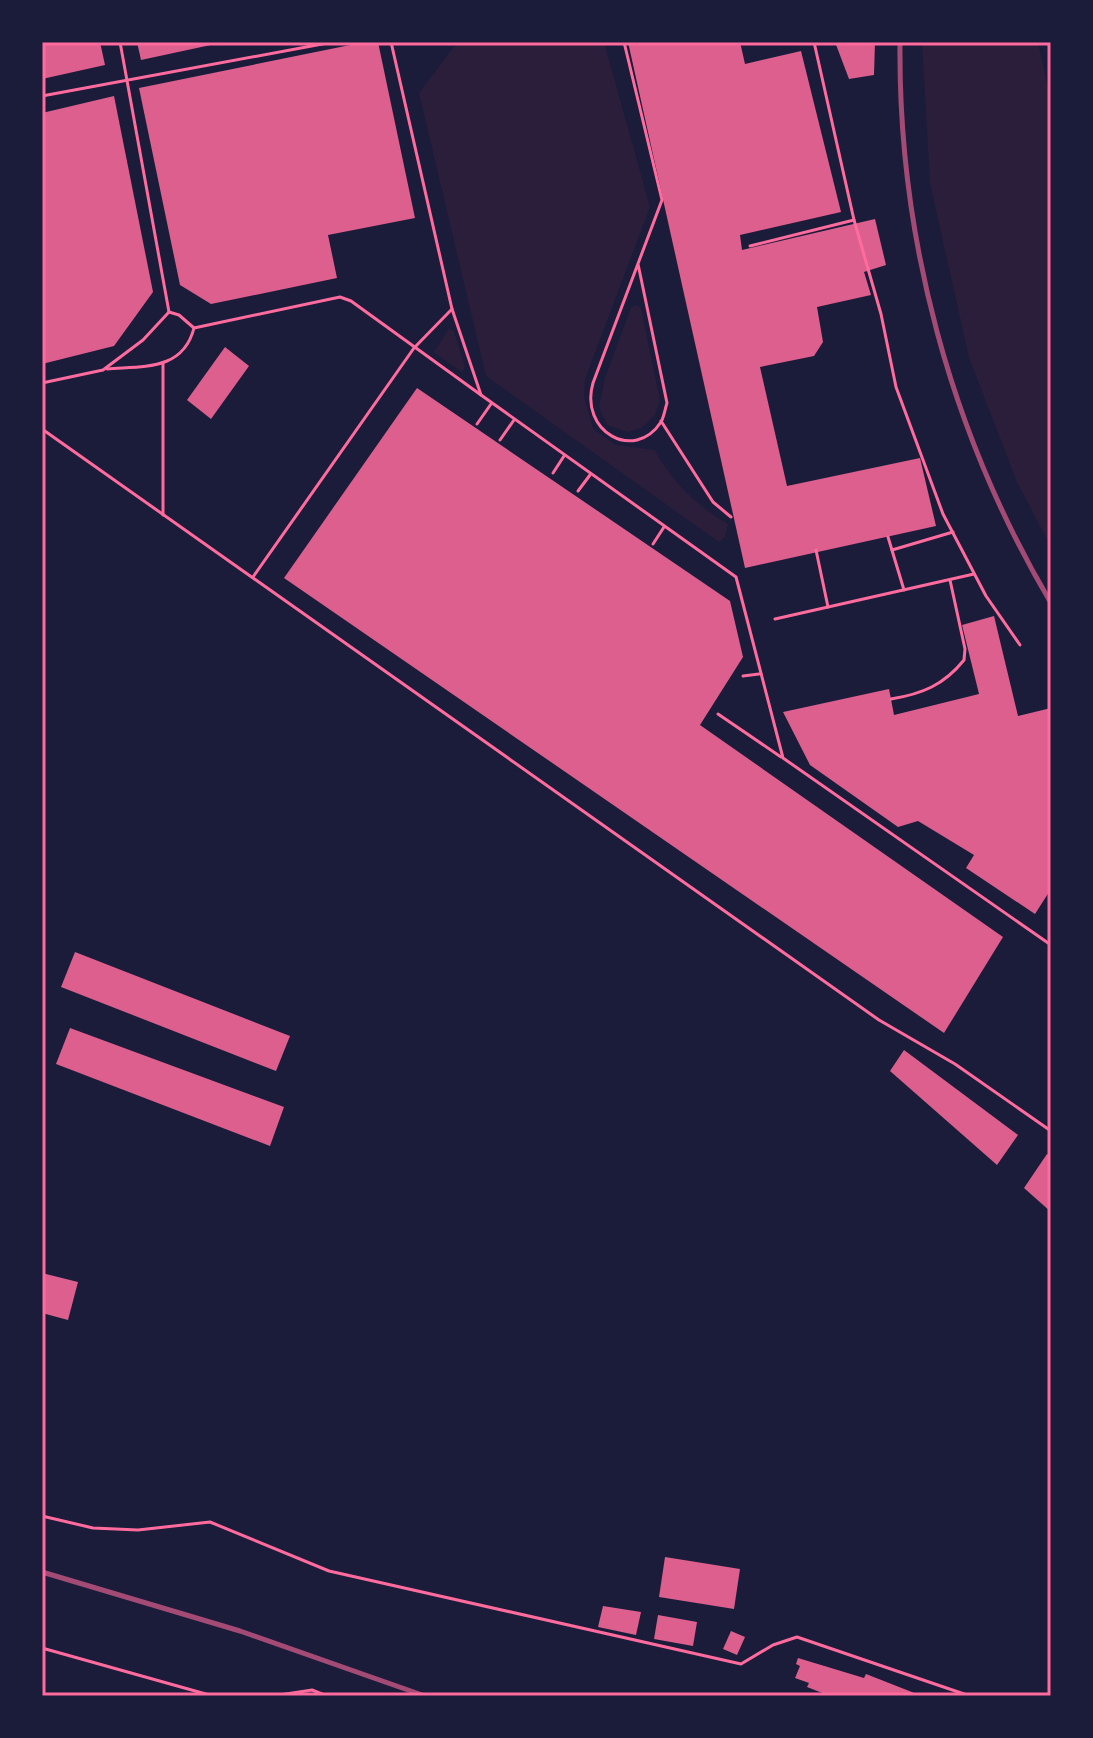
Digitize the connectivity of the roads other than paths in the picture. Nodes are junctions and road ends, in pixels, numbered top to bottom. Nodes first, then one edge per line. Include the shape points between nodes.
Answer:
1 (120, 42) edge
2 (333, 42) edge
3 (391, 42) edge
4 (624, 42) edge
5 (814, 42) edge
6 (129, 80) junction
7 (42, 96) edge
8 (854, 220) junction
9 (750, 246) dead end
10 (638, 264) junction
11 (452, 309) junction
12 (169, 312) junction
13 (194, 328) junction
14 (414, 348) junction
15 (163, 364) junction
16 (103, 370) junction
17 (42, 383) edge
18 (481, 395) junction
19 (492, 403) junction
20 (514, 419) junction
21 (661, 421) junction
22 (477, 424) dead end
23 (42, 429) edge
24 (500, 440) dead end
25 (565, 455) junction
26 (553, 473) dead end
27 (591, 473) junction
28 (578, 491) dead end
29 (163, 515) junction
30 (731, 517) dead end
31 (665, 526) junction
32 (953, 532) junction
33 (888, 537) dead end
34 (653, 544) dead end
35 (816, 550) dead end
36 (892, 550) junction
37 (975, 574) junction
38 (253, 577) junction
39 (950, 580) junction
40 (904, 590) junction
41 (828, 607) junction
42 (775, 619) dead end
43 (1020, 645) dead end
44 (761, 674) junction
45 (743, 676) dead end
46 (891, 699) dead end
47 (718, 714) dead end
48 (783, 758) junction
49 (1051, 945) edge
50 (1051, 1119) edge
51 (1046, 1127) junction
52 (1051, 1131) edge
53 (42, 1516) edge
54 (42, 1648) edge
55 (213, 1696) edge
56 (273, 1696) edge
57 (327, 1696) edge
58 (970, 1696) edge

1 - 6 lane
2 - 6 lane
3 - 11 lane
4 - 10 lane via 662,200
5 - 8 lane
6 - 7 lane
6 - 12 lane
8 - 9 lane
8 - 32 lane via 896,387
10 - 21 lane via 666,392
10 - 21 lane via 593,383 591,407 600,428 622,440 636,439
11 - 14 lane
11 - 18 lane
12 - 13 lane
12 - 16 lane
13 - 14 lane via 340,297
13 - 15 lane via 188,346
14 - 18 lane
14 - 38 lane
15 - 16 lane
15 - 29 lane
16 - 17 lane
18 - 19 lane
19 - 20 lane
19 - 22 lane
20 - 24 lane
20 - 25 lane
21 - 30 lane via 713,502
23 - 29 lane
25 - 26 lane
25 - 27 lane
27 - 28 lane
27 - 31 lane
29 - 38 lane
31 - 34 lane
31 - 44 lane via 736,577
32 - 36 lane
32 - 37 lane
33 - 36 lane
35 - 41 lane
36 - 40 lane
37 - 39 lane
37 - 43 lane
38 - 51 lane via 879,1020
39 - 40 lane
39 - 46 lane via 964,660 938,686
40 - 41 lane
41 - 42 lane
44 - 45 lane
44 - 48 lane
47 - 48 lane
48 - 49 lane
50 - 51 lane
51 - 52 lane
53 - 58 lane via 93,1528 138,1530 210,1522 329,1571 741,1664 797,1637
54 - 55 lane
56 - 57 lane via 312,1690

